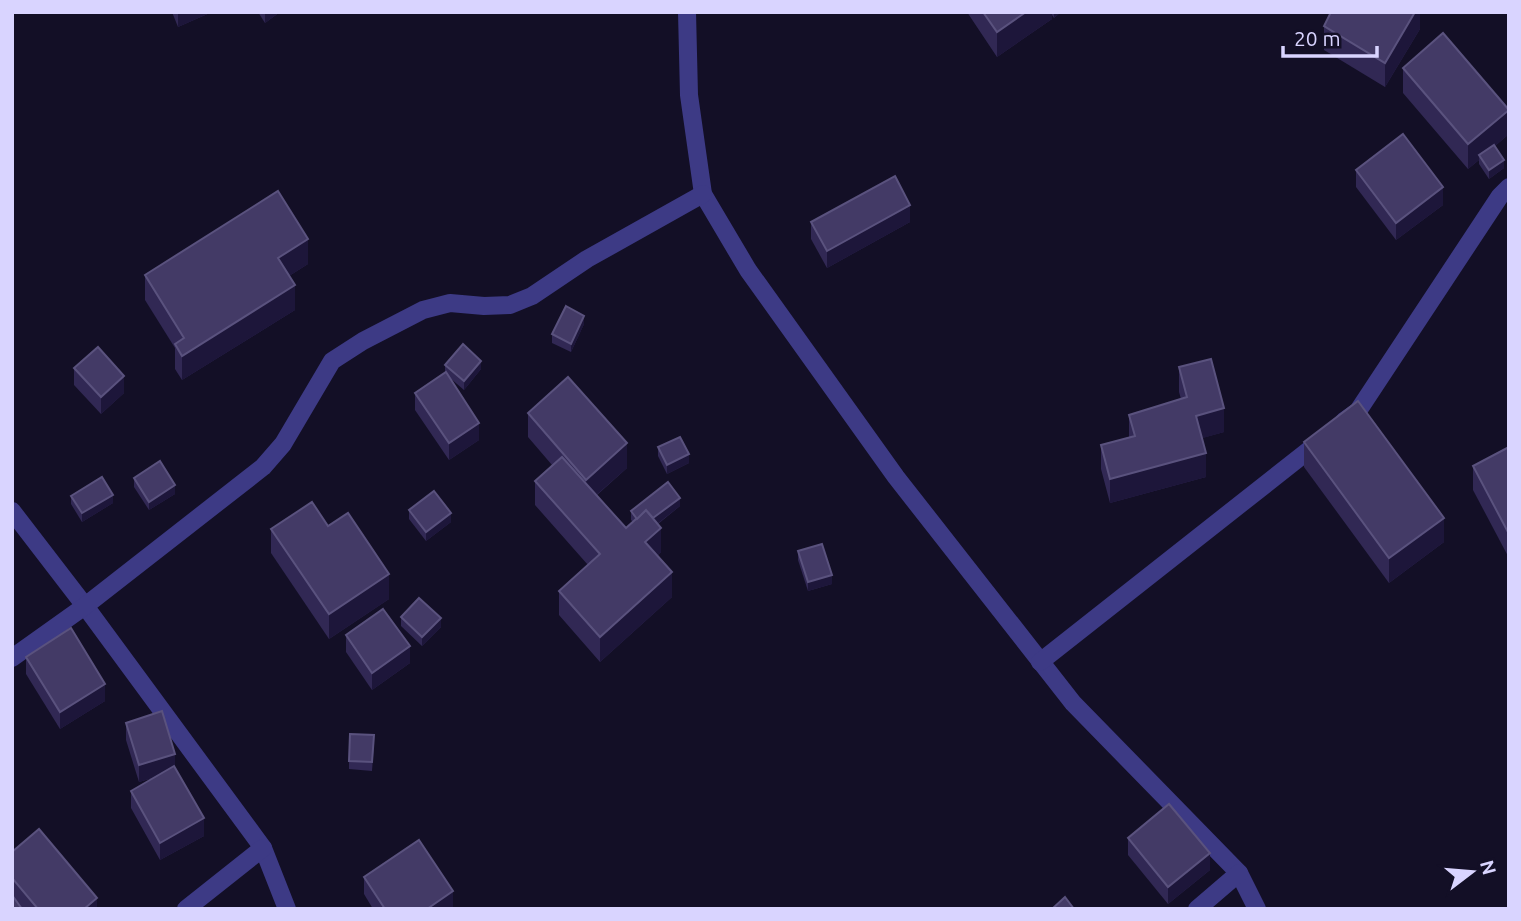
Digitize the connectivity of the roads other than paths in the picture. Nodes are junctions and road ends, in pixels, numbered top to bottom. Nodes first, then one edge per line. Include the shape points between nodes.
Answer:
1 (687, 12) edge
2 (1509, 187) edge
3 (703, 194) junction
4 (12, 511) edge
5 (85, 606) junction
6 (12, 658) edge
7 (1040, 662) junction
8 (263, 848) junction
9 (1239, 873) junction
10 (186, 909) edge
11 (287, 909) edge
12 (1197, 909) edge
13 (1257, 909) edge

1 - 3 street via 689,95
2 - 7 street via 1358,411
3 - 5 street via 597,253 532,296 510,305 450,303 423,310 332,361 283,444 264,467
3 - 7 street via 748,270 896,477
4 - 5 street
5 - 6 street
5 - 8 street
7 - 9 street via 1073,703
8 - 10 street
8 - 11 street
9 - 12 street
9 - 13 street

